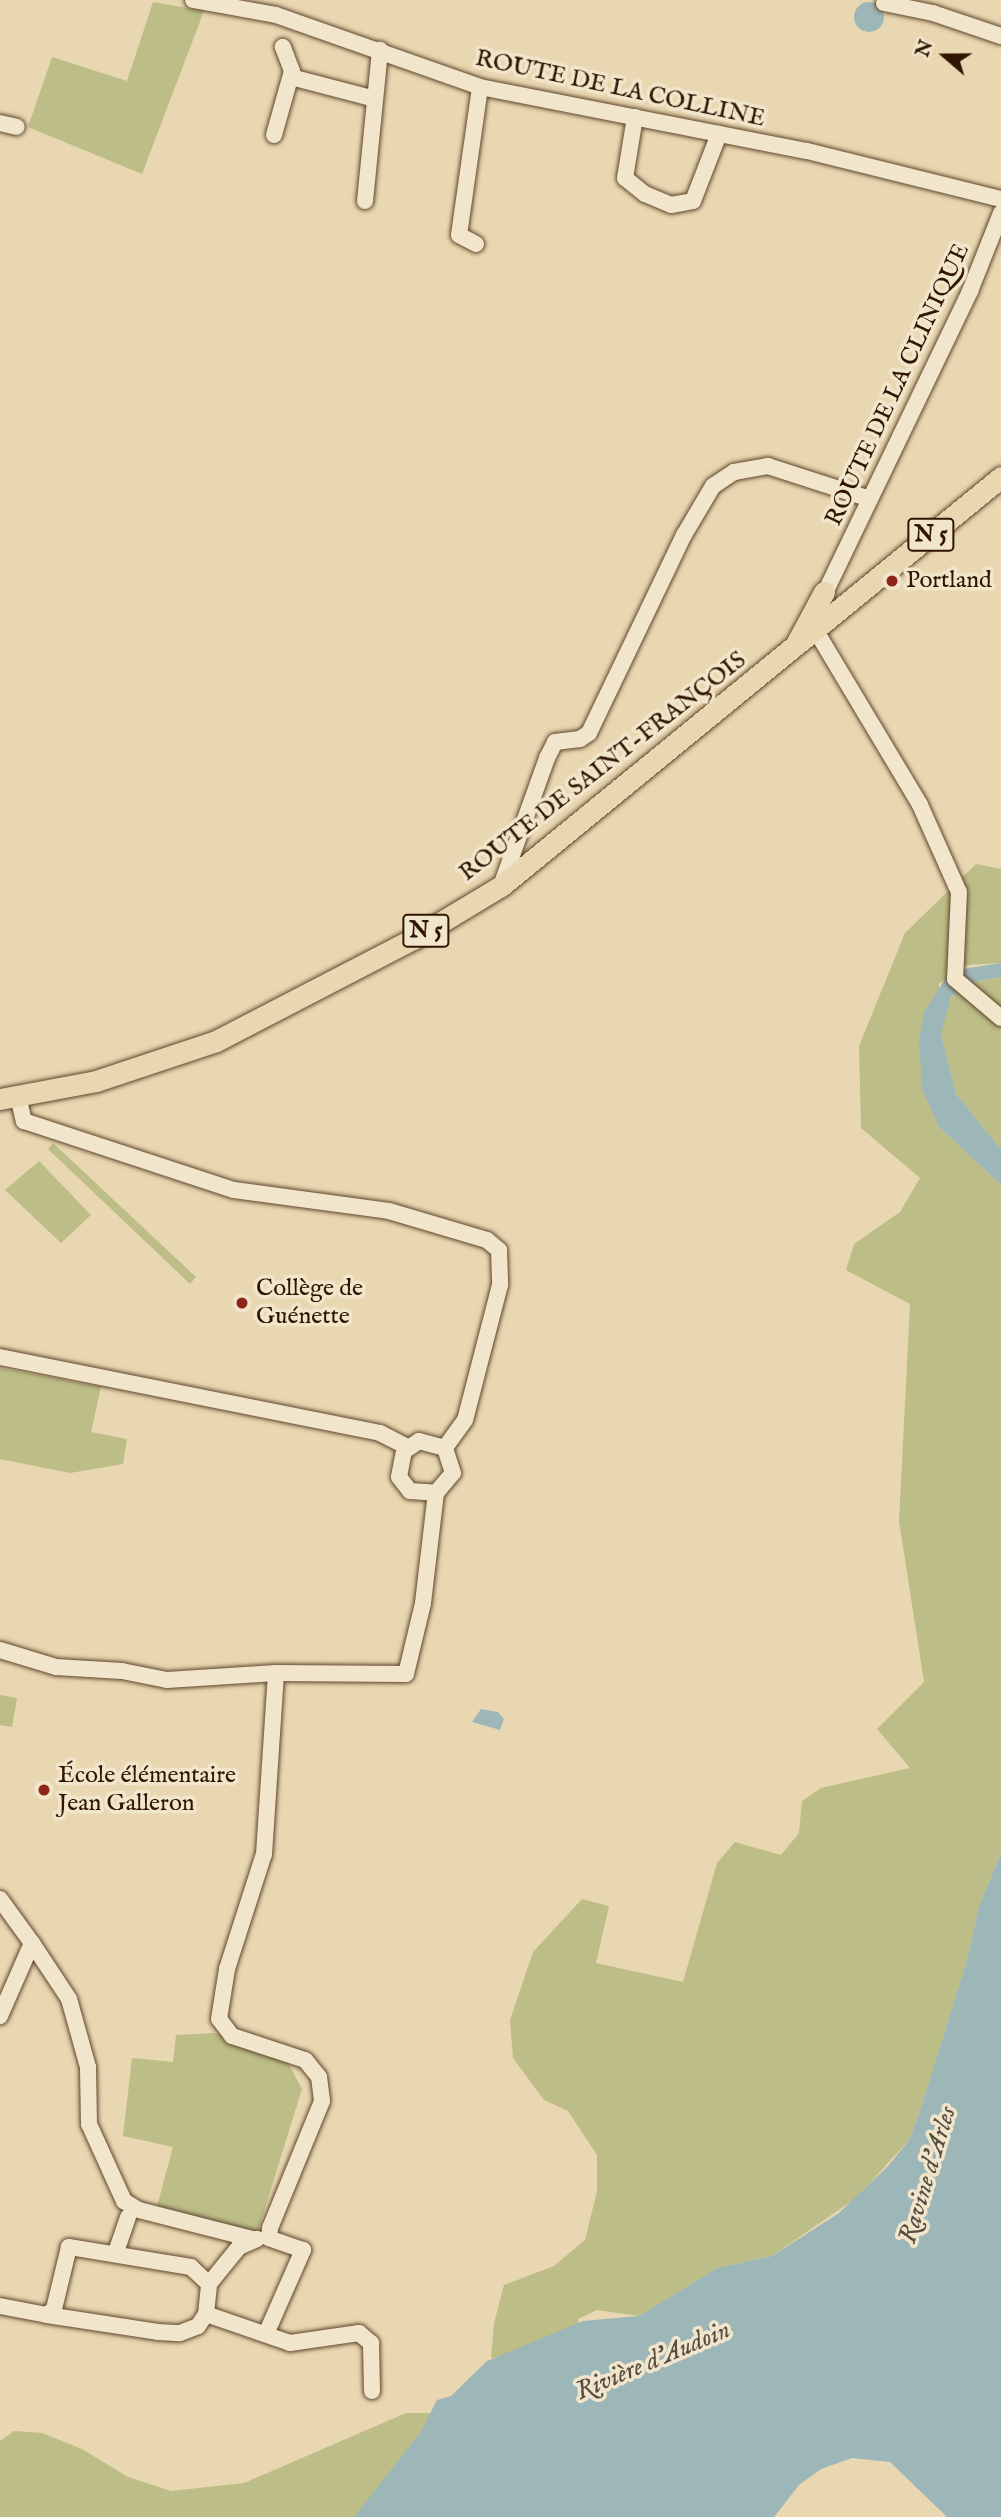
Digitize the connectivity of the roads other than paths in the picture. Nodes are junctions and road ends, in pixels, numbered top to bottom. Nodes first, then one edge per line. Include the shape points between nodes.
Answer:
1 (193, 0) edge
2 (884, 3) dead end
3 (1001, 36) edge
4 (283, 47) dead end
5 (380, 50) junction
6 (290, 77) junction
7 (480, 87) junction
8 (375, 99) junction
9 (635, 117) junction
10 (0, 123) edge
11 (17, 127) dead end
12 (719, 134) junction
13 (274, 135) dead end
14 (1001, 199) edge
15 (365, 201) dead end
16 (1001, 213) edge
17 (476, 244) dead end
18 (1001, 477) edge
19 (870, 499) junction
20 (829, 584) junction
21 (861, 594) junction
22 (825, 624) junction
23 (792, 651) junction
24 (502, 886) junction
25 (1001, 1018) edge
26 (9, 1097) edge
27 (0, 1357) edge
28 (408, 1447) junction
29 (445, 1448) junction
30 (436, 1493) junction
31 (0, 1650) edge
32 (276, 1673) junction
33 (0, 1899) edge
34 (32, 1942) junction
35 (0, 2015) edge
36 (128, 2217) dead end
37 (261, 2239) junction
38 (116, 2252) junction
39 (209, 2284) junction
40 (0, 2306) edge
41 (206, 2314) junction
42 (47, 2315) junction
43 (265, 2334) junction
44 (372, 2391) dead end

1 - 5 street, ROUTE DE LA COLLINE via 276,15
2 - 3 street
4 - 6 street
5 - 7 street, ROUTE DE LA COLLINE
5 - 8 street
6 - 8 street
6 - 13 street
7 - 9 street, ROUTE DE LA COLLINE
7 - 17 street via 459,235
8 - 15 street
9 - 12 street, ROUTE DE LA COLLINE
9 - 12 street via 625,178 645,194 671,205 693,201
10 - 11 street
12 - 14 street, ROUTE DE LA COLLINE via 910,174
16 - 19 street, ROUTE DE LA CLINIQUE via 970,291
18 - 21 main road, ROUTE DE SAINT-FRANÇOIS / N 5
19 - 20 street, ROUTE DE LA CLINIQUE
19 - 24 street via 768,466 751,465 713,486 684,535 589,733 555,742
20 - 21 main road
20 - 22 street, ROUTE DE LA CLINIQUE
20 - 23 main road
21 - 22 main road, ROUTE DE SAINT-FRANÇOIS / N 5
22 - 23 main road, ROUTE DE SAINT-FRANÇOIS / N 5
22 - 25 street via 920,805 959,892 960,932 953,969 964,989
23 - 24 main road, ROUTE DE SAINT-FRANÇOIS / N 5
24 - 26 main road, ROUTE DE SAINT-FRANÇOIS / N 5 via 413,939 216,1041 109,1077
26 - 29 street via 24,1121 234,1190 389,1211 487,1240 499,1250 500,1285 465,1420
27 - 28 street via 380,1433
28 - 29 street via 428,1440
28 - 30 street via 398,1468 404,1485 418,1495
29 - 30 street via 453,1473
30 - 32 street via 414,1653 406,1674
31 - 32 street via 56,1667 122,1671 167,1680
32 - 37 street via 264,1854 227,1969 219,2019 232,2036 305,2060 319,2077 322,2101
33 - 34 street
34 - 35 street
34 - 37 street via 69,1999 88,2067 89,2124 124,2201 139,2210
36 - 38 street
37 - 39 street via 220,2266
37 - 43 street via 303,2250
38 - 39 street via 191,2267
38 - 42 street via 66,2249 54,2309
39 - 41 street
40 - 42 street
41 - 42 street via 198,2326 180,2333
41 - 43 street
43 - 44 street via 290,2343 359,2333 370,2343

